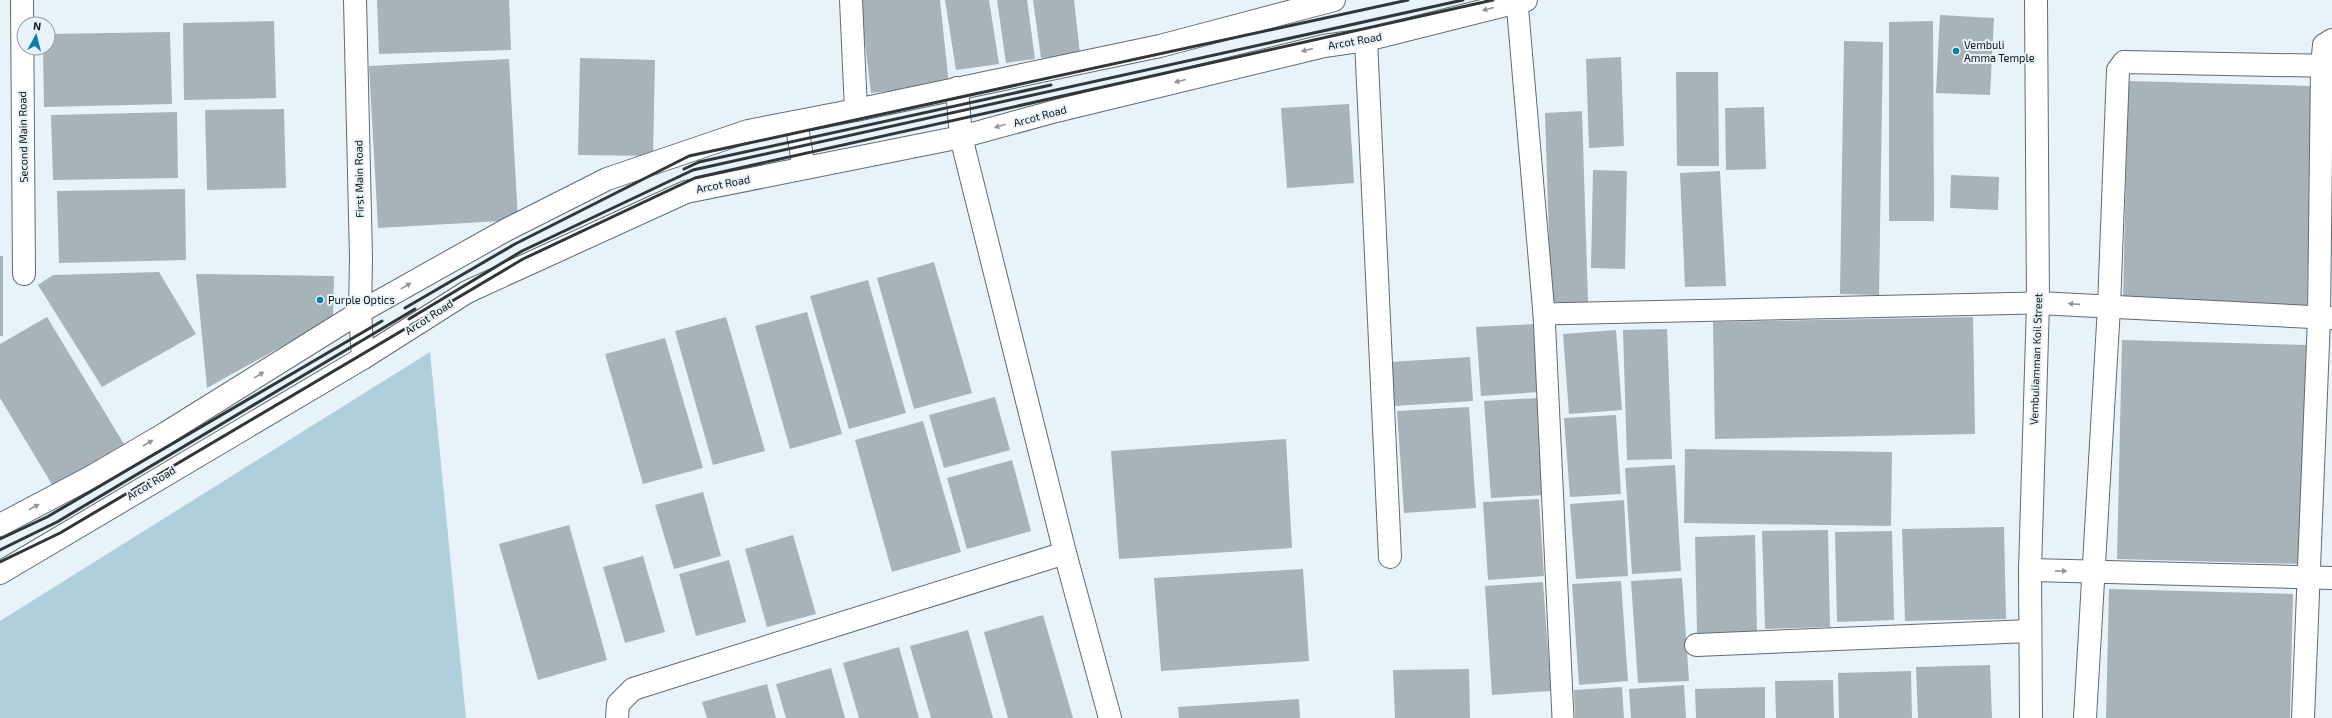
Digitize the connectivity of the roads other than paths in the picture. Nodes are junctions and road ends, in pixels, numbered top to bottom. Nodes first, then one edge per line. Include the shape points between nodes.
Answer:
1 (22, 0) edge
2 (355, 0) edge
3 (851, 0) edge
4 (1334, 0) edge
5 (2036, 0) edge
6 (1522, 1) edge
7 (1366, 40) junction
8 (2332, 40) edge
9 (2327, 66) edge
10 (957, 88) junction
11 (856, 110) junction
12 (796, 122) junction
13 (961, 137) junction
14 (804, 168) junction
15 (24, 274) dead end
16 (2038, 303) junction
17 (2109, 307) junction
18 (360, 312) junction
19 (1544, 314) junction
20 (2325, 318) edge
21 (363, 358) junction
22 (0, 525) edge
23 (1066, 553) junction
24 (1390, 557) dead end
25 (2030, 570) junction
26 (2093, 572) junction
27 (0, 573) edge
28 (2308, 577) junction
29 (2332, 578) edge
30 (2030, 631) junction
31 (1696, 645) dead end
32 (617, 718) edge
33 (1110, 718) edge
34 (1563, 718) edge
35 (2031, 718) edge
36 (2085, 718) edge
37 (2303, 718) edge

1 - 15 street, Second Main Road
2 - 18 street, First Main Road
3 - 11 street
4 - 10 street via 1160,46
5 - 16 street, Vembuliamman Koil Street
6 -> 7 street, Arcot Road
6 - 19 lane
7 -> 13 street, Arcot Road via 1317,48 1056,111
7 - 24 street
8 - 9 street via 2324,45
9 - 17 street via 2124,62 2118,70 2116,84
9 - 20 street
10 - 11 street
10 - 13 street
11 - 12 street
12 - 14 street
18 -> 12 street via 506,230 607,178 748,131
13 - 14 street, Arcot Road
13 - 23 street
14 - 21 street, Arcot Road via 686,192 467,292
17 -> 16 street
16 - 19 lane
16 - 25 street, Vembuliamman Koil Street
17 - 20 street
17 - 26 street
18 - 21 street, First Main Road
22 -> 18 street via 91,477 166,433
19 - 34 lane
20 - 28 street
21 - 27 street, Arcot Road
23 - 32 street via 633,689 618,704
23 - 33 street
25 -> 26 street
25 - 30 street, Vembuliamman Koil Street
26 - 28 street
26 - 36 street
28 - 29 street
28 - 37 street
30 - 31 street
30 - 35 street, Vembuliamman Koil Street

